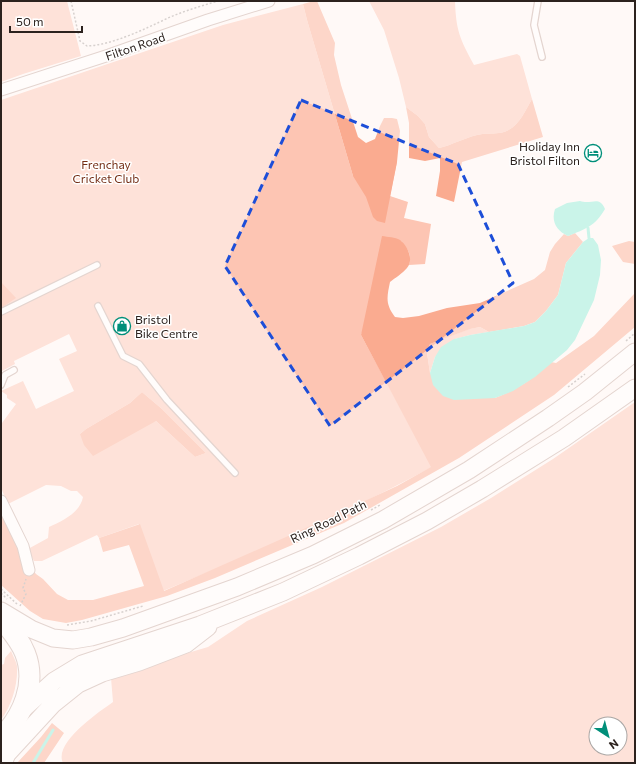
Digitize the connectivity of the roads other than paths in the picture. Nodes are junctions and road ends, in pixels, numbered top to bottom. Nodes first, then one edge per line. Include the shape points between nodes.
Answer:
1 (269, 1) edge
2 (538, 1) edge
3 (542, 57) dead end
4 (1, 90) edge
5 (97, 264) dead end
6 (98, 306) dead end
7 (1, 312) edge
8 (630, 348) edge
9 (14, 370) dead end
10 (1, 385) edge
11 (635, 388) edge
12 (235, 473) dead end
13 (1, 500) edge
14 (29, 570) road end
15 (8, 611) edge
16 (221, 617) junction
17 (20, 713) junction
18 (1, 738) edge
19 (3, 760) edge

1 - 4 street, Filton Road
2 - 3 lane via 534,25
5 - 7 lane
6 - 12 lane via 123,356 139,364 167,400
8 - 15 main road via 585,392 469,470 383,520 313,555 237,587 91,637 73,640 53,638 31,629
9 - 10 lane via 5,375
11 - 16 main road via 558,442 427,521 318,576
13 - 14 street via 23,546
15 - 17 highway via 30,672 28,689
16 - 17 main road via 82,664 54,681
16 - 19 main road via 186,644 102,673 65,692
17 - 18 highway
17 - 19 highway

